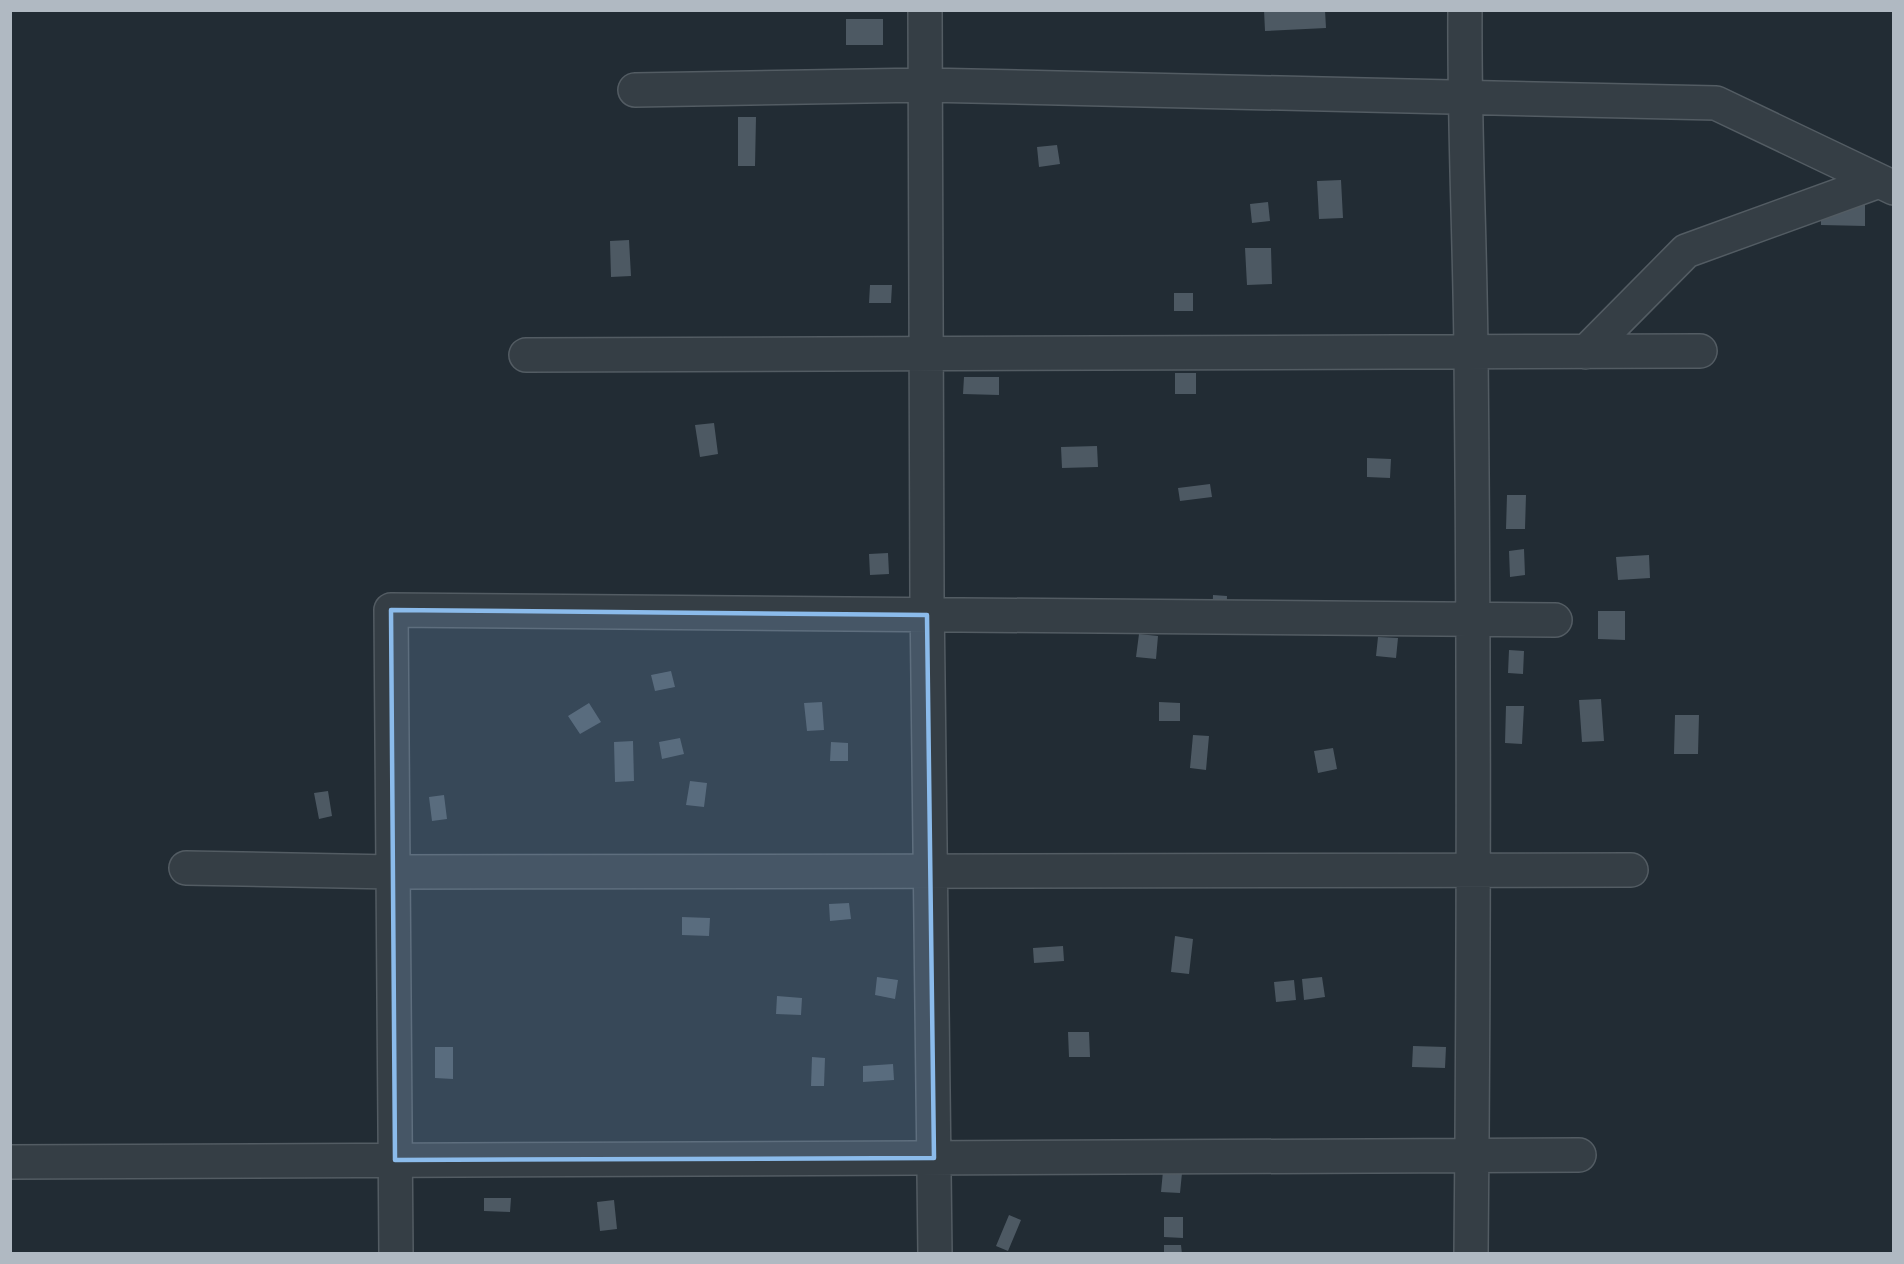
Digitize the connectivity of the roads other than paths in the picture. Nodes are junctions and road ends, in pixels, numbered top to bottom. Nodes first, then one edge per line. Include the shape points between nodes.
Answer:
1 (925, 10) edge
2 (1465, 10) edge
3 (925, 85) junction
4 (635, 90) dead end
5 (1466, 97) junction
6 (1886, 185) edge
7 (1700, 351) dead end
8 (1471, 352) junction
9 (1586, 352) junction
10 (926, 354) junction
11 (526, 355) dead end
12 (927, 615) junction
13 (1473, 619) junction
14 (1555, 620) dead end
15 (186, 868) dead end
16 (1475, 870) junction
17 (1631, 870) dead end
18 (931, 871) junction
19 (392, 873) junction
20 (1579, 1155) dead end
21 (1472, 1156) junction
22 (934, 1158) junction
23 (395, 1160) junction
24 (10, 1162) edge
25 (396, 1254) edge
26 (935, 1254) edge
27 (1471, 1254) edge

1 - 3 street
2 - 5 street
3 - 4 street
3 - 5 street
3 - 10 street
5 - 6 street via 1716,103
5 - 8 street
6 - 9 street via 1686,251
7 - 9 street
8 - 9 street
8 - 10 street
8 - 13 street
10 - 11 street
10 - 12 street
12 - 13 street
12 - 18 street
12 - 19 street via 391,610
13 - 14 street
13 - 16 street
15 - 19 street
16 - 17 street
16 - 18 street
16 - 21 street
18 - 19 street
18 - 22 street
19 - 23 street
20 - 21 street
21 - 22 street
21 - 27 street
22 - 23 street
22 - 26 street
23 - 24 street
23 - 25 street

